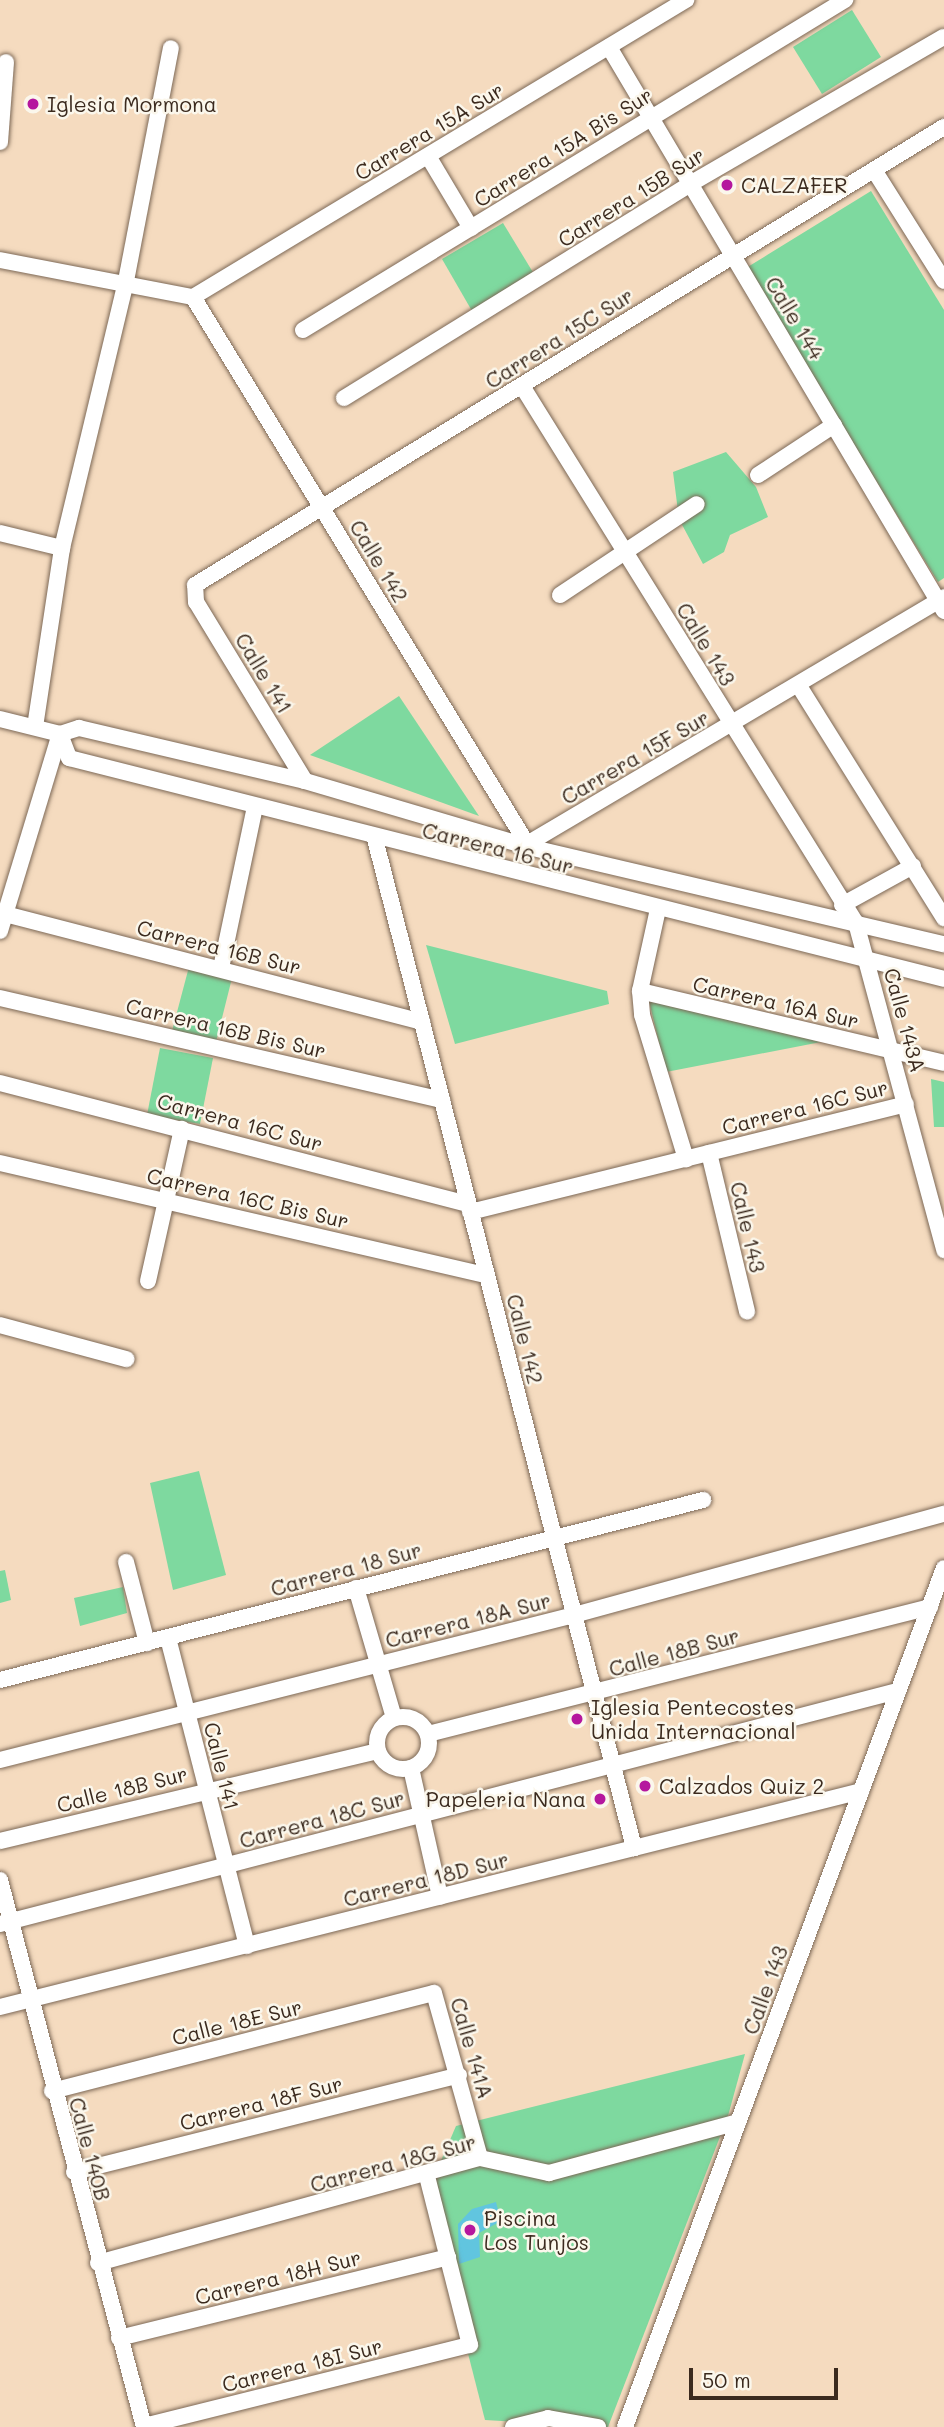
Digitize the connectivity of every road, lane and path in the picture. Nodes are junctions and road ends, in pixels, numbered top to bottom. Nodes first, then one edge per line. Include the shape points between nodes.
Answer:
1 (686, 0) edge
2 (845, 0) edge
3 (944, 37) edge
4 (609, 47) junction
5 (171, 48) dead end
6 (6, 62) dead end
7 (651, 118) junction
8 (944, 127) edge
9 (0, 142) edge
10 (428, 156) junction
11 (874, 170) junction
12 (690, 184) junction
13 (471, 228) junction
14 (733, 256) junction
15 (0, 260) edge
16 (126, 281) junction
17 (944, 281) edge
18 (193, 297) junction
19 (303, 330) dead end
20 (522, 386) junction
21 (344, 398) dead end
22 (834, 425) junction
23 (758, 475) dead end
24 (697, 504) dead end
25 (322, 508) junction
26 (0, 533) edge
27 (62, 548) junction
28 (626, 552) junction
29 (195, 585) joint
30 (560, 595) dead end
31 (942, 602) edge
32 (799, 686) junction
33 (0, 719) edge
34 (732, 725) junction
35 (36, 727) junction
36 (60, 734) junction
37 (305, 781) junction
38 (255, 807) junction
39 (375, 839) junction
40 (528, 846) junction
41 (913, 866) junction
42 (842, 905) junction
43 (658, 909) junction
44 (5, 914) junction
45 (944, 918) edge
46 (856, 923) junction
47 (0, 931) edge
48 (944, 944) edge
49 (869, 962) junction
50 (221, 968) junction
51 (944, 979) edge
52 (640, 991) junction
53 (0, 998) edge
54 (422, 1021) junction
55 (890, 1050) junction
56 (944, 1063) edge
57 (0, 1083) edge
58 (442, 1100) junction
59 (906, 1104) junction
60 (182, 1129) junction
61 (709, 1153) junction
62 (686, 1159) junction
63 (0, 1163) edge
64 (167, 1200) junction
65 (469, 1208) junction
66 (944, 1250) edge
67 (486, 1275) junction
68 (148, 1280) dead end
69 (747, 1311) dead end
70 (0, 1325) edge
71 (126, 1359) dead end
72 (703, 1500) dead end
73 (944, 1514) edge
74 (553, 1535) junction
75 (125, 1562) dead end
76 (944, 1569) edge
77 (356, 1588) junction
78 (930, 1607) junction
79 (574, 1615) junction
80 (168, 1638) junction
81 (147, 1643) junction
82 (379, 1665) junction
83 (0, 1680) edge
84 (898, 1691) junction
85 (595, 1695) junction
86 (187, 1713) junction
87 (394, 1718) junction
88 (428, 1734) junction
89 (377, 1751) junction
90 (0, 1760) edge
91 (613, 1767) junction
92 (411, 1768) junction
93 (207, 1790) junction
94 (861, 1791) junction
95 (422, 1814) junction
96 (0, 1841) edge
97 (634, 1848) junction
98 (226, 1866) junction
99 (0, 1880) edge
100 (440, 1898) junction
101 (5, 1922) edge
102 (247, 1946) junction
103 (432, 1993) joint
104 (29, 2000) junction
105 (0, 2007) edge
106 (459, 2075) junction
107 (52, 2091) junction
108 (738, 2122) junction
109 (480, 2158) junction
110 (74, 2172) junction
111 (427, 2176) junction
112 (448, 2256) junction
113 (98, 2263) junction
114 (118, 2338) junction
115 (144, 2426) edge
116 (513, 2427) edge
117 (598, 2427) edge
118 (625, 2427) edge

1 - 4 street, Carrera 15A Sur
2 - 7 street, Carrera 15A Bis Sur
3 - 12 street, Carrera 15B Sur
4 - 7 street, Calle 144
4 - 10 street, Carrera 15A Sur
5 - 16 street
6 - 9 street
7 - 12 street, Calle 144
7 - 13 street, Carrera 15A Bis Sur
8 - 11 street, Carrera 15C Sur
10 - 13 street
10 - 18 street, Carrera 15A Sur
11 - 14 street, Carrera 15C Sur
11 - 17 street
12 - 14 street, Calle 144
12 - 21 street, Carrera 15B Sur
13 - 19 street, Carrera 15A Bis Sur
14 - 20 street, Carrera 15C Sur
14 - 22 street, Calle 144
15 - 16 street
16 - 18 street
16 - 27 street
18 - 25 street, Calle 142
20 - 25 street, Carrera 15C Sur
20 - 28 street, Calle 143
22 - 23 street
22 - 31 street, Calle 144
24 - 28 street
25 - 29 street, Carrera 15C Sur
25 - 40 street, Calle 142
26 - 27 street
27 - 35 street
28 - 30 street
28 - 34 street, Calle 143
29 - 37 street, Calle 141 via 196,602
31 - 32 street, Carrera 15F Sur
32 - 34 street, Carrera 15F Sur
32 - 41 street
33 - 35 street, Carrera 16 Sur
34 - 40 street, Carrera 15F Sur
34 - 42 street, Calle 143
35 - 36 street, Carrera 16 Sur
36 - 37 street, Carrera 16 Sur via 79,728
36 - 38 street, Carrera 16 Sur via 69,758
36 - 44 street
37 - 40 street, Carrera 16 Sur
38 - 39 street, Carrera 16 Sur
38 - 50 street
39 - 43 street, Carrera 16 Sur
39 - 54 street, Calle 142
40 - 46 street, Carrera 16 Sur
41 - 42 street
41 - 45 street
42 - 46 street, Calle 143
43 - 49 street, Carrera 16 Sur
43 - 52 street
44 - 47 street
44 - 50 street, Carrera 16B Sur
46 - 48 street, Carrera 16 Sur
46 - 49 street, Calle 143A
49 - 51 street, Carrera 16 Sur
49 - 55 street, Calle 143A
50 - 54 street, Carrera 16B Sur
52 - 55 street, Carrera 16A Sur
52 - 62 street
53 - 58 street, Carrera 16B Bis Sur
54 - 58 street, Calle 142
55 - 56 street, Carrera 16A Sur
55 - 59 street, Calle 143A
57 - 60 street, Carrera 16C Sur
58 - 65 street, Calle 142
59 - 61 street, Carrera 16C Sur
59 - 66 street, Calle 143A
60 - 64 street
60 - 65 street, Carrera 16C Sur
61 - 62 street, Carrera 16C Sur
61 - 69 street, Calle 143
62 - 65 street, Carrera 16C Sur
63 - 64 street, Carrera 16C Bis Sur
64 - 67 street, Carrera 16C Bis Sur
64 - 68 street
65 - 67 street, Calle 142
67 - 74 street, Calle 142
70 - 71 street
72 - 74 street, Carrera 18 Sur
73 - 79 street, Carrera 18A Sur
74 - 77 street, Carrera 18 Sur
74 - 79 street, Calle 142
75 - 81 street
76 - 78 street, Calle 143
77 - 80 street, Carrera 18 Sur
77 - 82 street
78 - 84 street, Calle 143
78 - 85 street, Calle 18B Sur
79 - 82 street, Carrera 18A Sur
79 - 85 street, Calle 142
80 - 81 street, Carrera 18 Sur
80 - 86 street, Calle 141
81 - 83 street, Carrera 18 Sur
82 - 86 street, Carrera 18A Sur
82 - 87 street
84 - 91 street, Carrera 18C Sur
84 - 94 street, Calle 143
85 - 88 street, Calle 18B Sur
85 - 91 street, Calle 142
86 - 90 street, Carrera 18A Sur
86 - 93 street, Calle 141
87 - 88 street via 415,1719
87 - 89 street via 379,1731
88 - 92 street via 426,1755
89 - 92 street via 391,1766
89 - 93 street, Calle 18B Sur
91 - 95 street, Carrera 18C Sur
91 - 97 street, Calle 142
92 - 95 street
93 - 96 street, Calle 18B Sur
93 - 98 street, Calle 141
94 - 97 street, Carrera 18D Sur
94 - 108 street, Calle 143
95 - 98 street, Carrera 18C Sur
95 - 100 street
97 - 100 street, Carrera 18D Sur
98 - 101 street, Carrera 18C Sur
98 - 102 street, Calle 141
99 - 101 street, Calle 140B
100 - 102 street, Carrera 18D Sur
101 - 104 street, Calle 140B
102 - 104 street, Carrera 18D Sur
103 - 106 street, Calle 141A
103 - 107 street, Calle 18E Sur
104 - 105 street, Carrera 18D Sur
104 - 107 street, Calle 140B
106 - 109 street, Calle 141A
106 - 110 street, Carrera 18F Sur
107 - 110 street, Calle 140B
108 - 109 street, Carrera 18G Sur via 549,2173
108 - 118 street, Calle 143
109 - 111 street, Carrera 18G Sur
110 - 113 street, Calle 140B
111 - 112 street
111 - 113 street, Carrera 18G Sur
112 - 114 street, Carrera 18H Sur
112 - 115 street, Carrera 18I Sur via 470,2345
113 - 114 street, Calle 140B
114 - 115 street, Calle 140B
116 - 117 street via 548,2418

